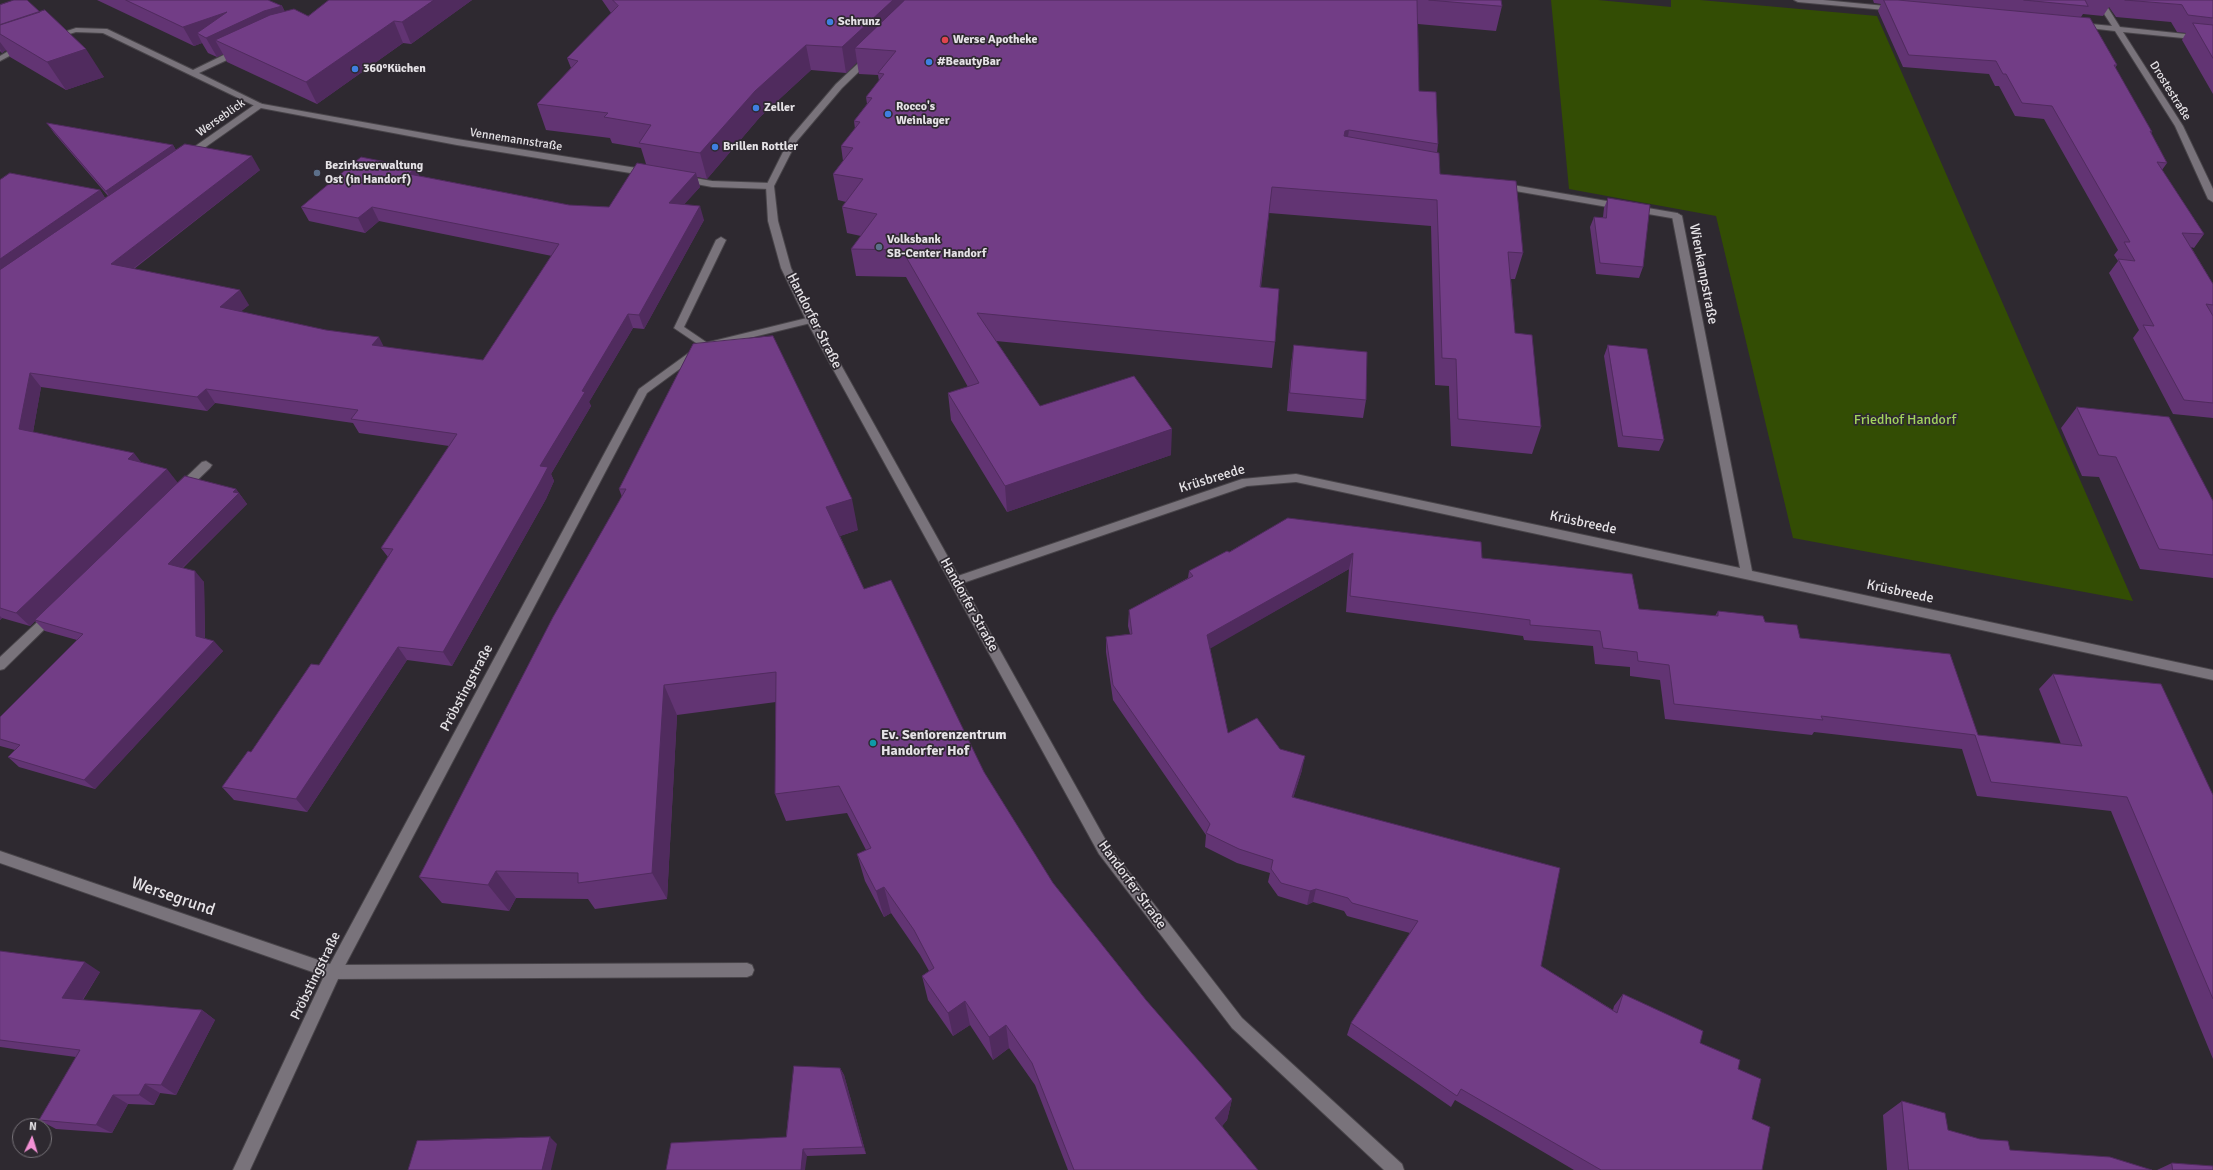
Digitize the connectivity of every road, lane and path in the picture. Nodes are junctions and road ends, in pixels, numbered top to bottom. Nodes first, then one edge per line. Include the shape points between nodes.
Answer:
1 (1798, 0) edge
2 (2099, 0) edge
3 (1907, 10) edge
4 (2071, 24) edge
5 (2117, 29) junction
6 (2213, 38) edge
7 (47, 39) edge
8 (33, 44) edge
9 (249, 46) edge
10 (879, 48) edge
11 (0, 59) edge
12 (193, 73) junction
13 (260, 105) junction
14 (182, 160) edge
15 (658, 175) edge
16 (673, 177) edge
17 (1492, 185) edge
18 (770, 186) junction
19 (2213, 199) edge
20 (721, 240) dead end
21 (811, 320) junction
22 (705, 346) junction
23 (206, 465) dead end
24 (172, 498) edge
25 (1747, 574) junction
26 (956, 581) junction
27 (63, 604) edge
28 (0, 666) edge
29 (2213, 675) edge
30 (0, 857) edge
31 (747, 970) dead end
32 (334, 972) junction
33 (241, 1170) edge
34 (1396, 1170) edge

1 - 3 street
2 - 5 street, Drostestraße
4 - 5 street
5 - 6 street
5 - 19 street, Drostestraße via 2179,126
7 - 12 street, Vennemannstraße via 76,30 104,31
8 - 11 street via 18,48
9 - 12 street
10 - 18 street via 840,86 792,140
12 - 13 street, Vennemannstraße
13 - 14 street, Werseblick
13 - 15 street, Vennemannstraße via 457,142
16 - 18 street via 712,184
17 - 25 street, Wienkampstraße via 1678,216
18 - 21 street, Handorfer Straße via 773,221 786,268
20 - 22 street via 678,328
21 - 22 street, Pröbstingstraße
21 - 26 street, Handorfer Straße
22 - 32 street, Pröbstingstraße via 643,391
23 - 24 street
25 - 26 street, Krüsbreede via 1296,478 1246,482
25 - 29 street, Krüsbreede
26 - 34 street, Handorfer Straße via 1104,850 1237,1024
27 - 28 street
30 - 32 street, Wersegrund
31 - 32 street, Wersegrund
32 - 33 street, Pröbstingstraße

